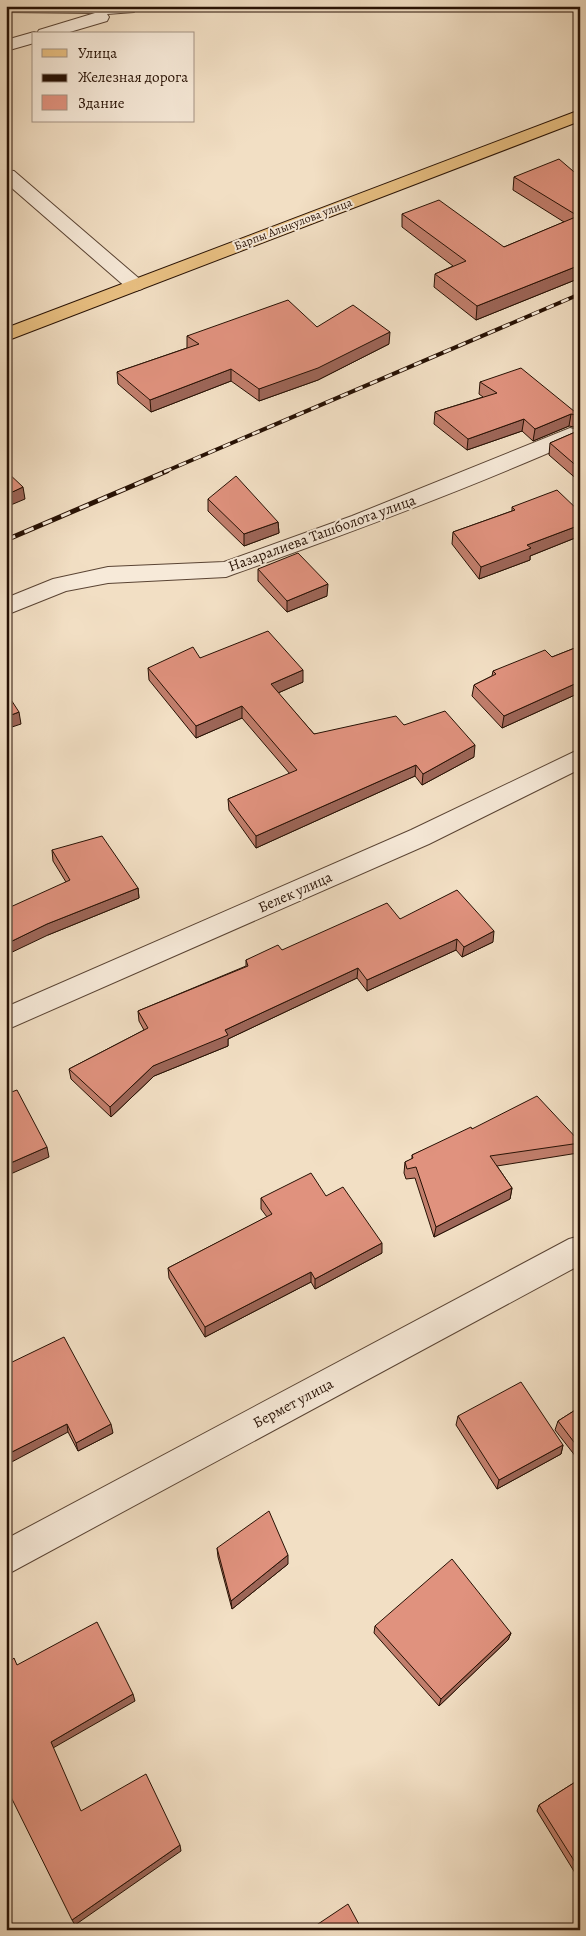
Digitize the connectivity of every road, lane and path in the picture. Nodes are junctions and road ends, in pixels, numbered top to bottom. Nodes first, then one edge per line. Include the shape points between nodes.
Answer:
1 (132, 7) edge
2 (6, 8) edge
3 (51, 32) edge
4 (32, 38) edge
5 (6, 46) edge
6 (580, 115) edge
7 (8, 176) dead end
8 (135, 286) junction
9 (6, 335) edge
10 (570, 435) edge
11 (6, 607) edge
12 (580, 758) edge
13 (6, 1019) edge
14 (580, 1249) edge
15 (6, 1558) edge

1 - 2 street
1 - 3 street
4 - 5 street
6 - 8 main road, Барпы Алыкулова улица
7 - 8 street
8 - 9 main road, Барпы Алыкулова улица
10 - 11 street, Назаралиева Ташболота улица via 507,464 369,518 226,569 108,575 61,584
12 - 13 street, Белек улица via 420,838
14 - 15 street, Бермет улица

